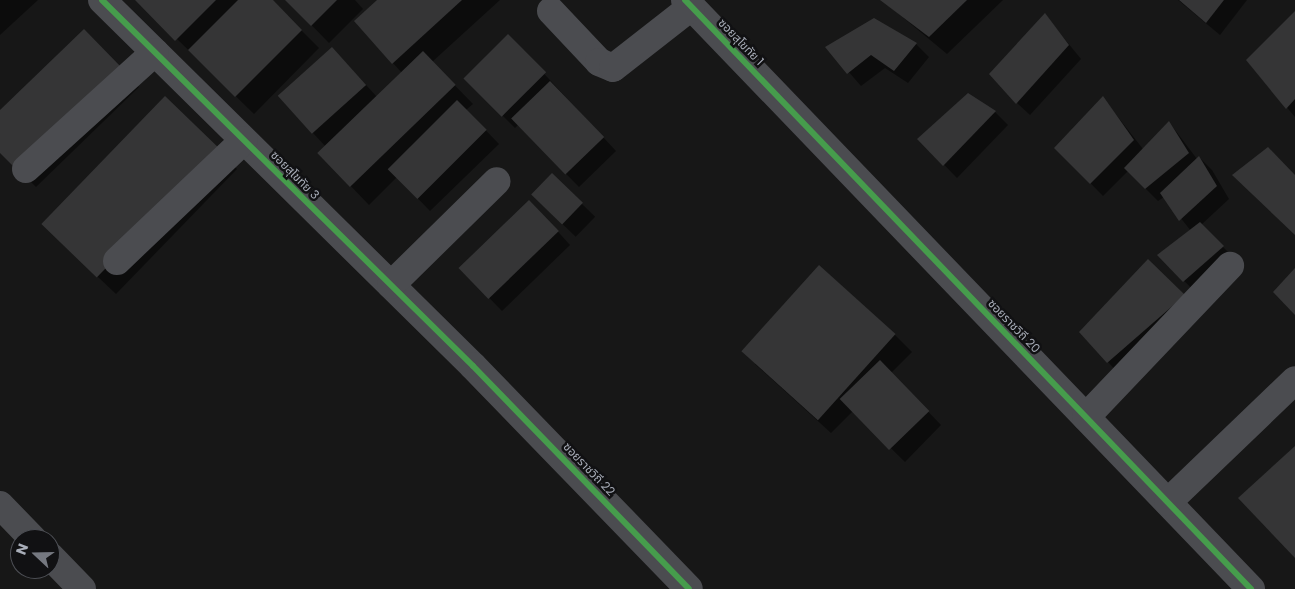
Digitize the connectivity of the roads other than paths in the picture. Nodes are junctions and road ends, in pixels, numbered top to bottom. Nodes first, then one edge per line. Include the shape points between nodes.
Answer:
1 (102, 0) edge
2 (688, 3) edge
3 (551, 11) dead end
4 (156, 52) junction
5 (760, 79) joint
6 (244, 140) junction
7 (26, 169) dead end
8 (496, 181) dead end
9 (117, 261) dead end
10 (1230, 266) dead end
11 (391, 284) junction
12 (473, 366) joint
13 (1295, 380) edge
14 (1086, 417) junction
15 (1168, 502) junction
16 (0, 504) edge
17 (24, 529) edge
18 (60, 566) edge
19 (82, 589) edge
20 (689, 589) edge
21 (1251, 589) edge

1 - 4 street, ซอยสุโขทัย 3
2 - 3 street via 613,68 598,62
2 - 5 street, ซอยสุโขทัย 1
4 - 6 street, ซอยสุโขทัย 3
4 - 7 street
5 - 14 street, ซอยราชวิถี 20
6 - 9 street
6 - 11 street, ซอยสุโขทัย 3
8 - 11 street
10 - 14 street
11 - 12 street, ซอยสุโขทัย 3
12 - 20 street, ซอยราชวิถี 22
13 - 15 street
14 - 15 street, ซอยราชวิถี 20
15 - 21 street, ซอยราชวิถี 20
16 - 17 street
18 - 19 street

